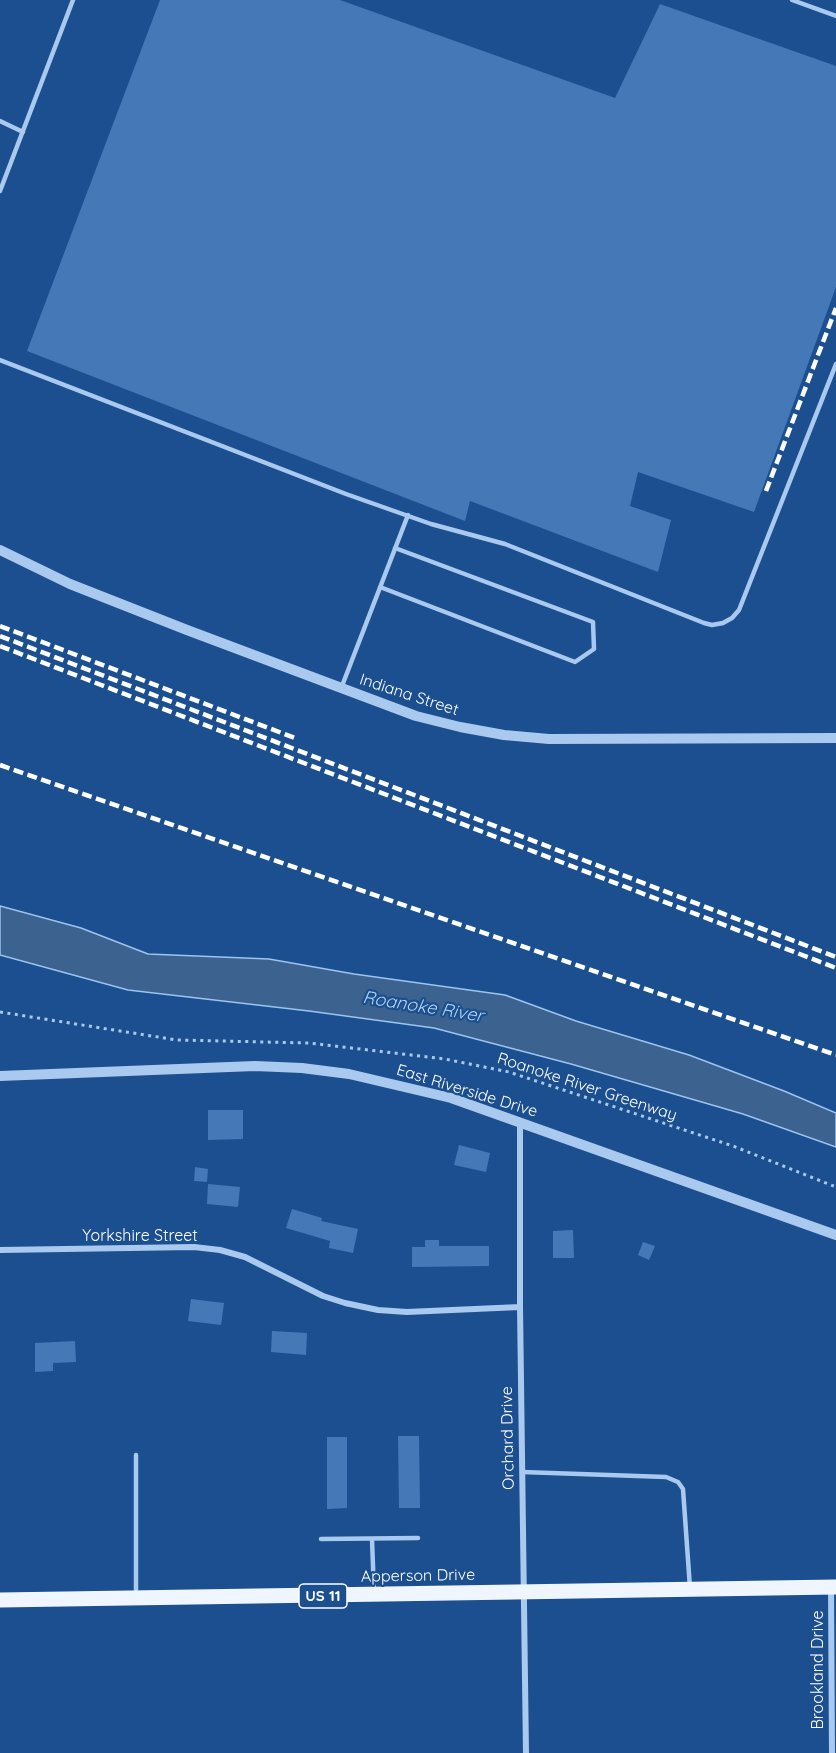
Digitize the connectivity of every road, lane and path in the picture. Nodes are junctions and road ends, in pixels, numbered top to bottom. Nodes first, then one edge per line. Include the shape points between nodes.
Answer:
1 (73, 0) edge
2 (792, 0) edge
3 (836, 16) edge
4 (0, 121) edge
5 (23, 132) junction
6 (0, 191) edge
7 (0, 360) edge
8 (836, 364) edge
9 (408, 515) junction
10 (395, 548) junction
11 (0, 550) edge
12 (380, 587) junction
13 (341, 688) junction
14 (836, 738) edge
15 (0, 1012) edge
16 (0, 1077) edge
17 (520, 1123) junction
18 (836, 1187) edge
19 (836, 1235) edge
20 (0, 1250) edge
21 (520, 1307) junction
22 (136, 1455) dead end
23 (522, 1472) junction
24 (417, 1538) dead end
25 (321, 1539) dead end
26 (372, 1539) junction
27 (834, 1587) edge
28 (690, 1591) junction
29 (524, 1593) junction
30 (374, 1595) junction
31 (136, 1598) junction
32 (0, 1600) edge
33 (834, 1703) edge
34 (526, 1753) edge
35 (832, 1753) edge

1 - 5 lane
2 - 3 lane
4 - 5 lane
5 - 6 lane
7 - 9 lane
8 - 9 lane via 739,610 723,623 704,623 505,544
9 - 10 lane
10 - 12 lane
10 - 12 lane via 593,622 594,649 575,662
11 - 13 street, Indiana Street via 70,584
12 - 13 lane
13 - 14 street, Indiana Street via 417,716 504,735 608,740
15 - 18 path, Roanoke River Greenway via 177,1040 309,1043 446,1059 509,1072 733,1146
16 - 17 street, East Riverside Drive via 201,1067 302,1068 349,1074 451,1098
17 - 19 street, East Riverside Drive
17 - 21 street, Orchard Drive
20 - 21 street, Yorkshire Street via 194,1247 245,1257 322,1296 378,1310
21 - 23 street, Orchard Drive
22 - 31 lane
23 - 28 lane via 666,1477 678,1482 683,1490
23 - 29 street, Orchard Drive
24 - 26 lane
25 - 26 lane
26 - 30 lane
27 - 28 main road, Apperson Drive / US 11
27 - 33 street, Brookland Drive
28 - 29 main road, Apperson Drive / US 11
29 - 30 main road, Apperson Drive / US 11
29 - 34 street, Orchard Drive
30 - 31 main road, Apperson Drive / US 11
31 - 32 main road, Apperson Drive / US 11
33 - 35 street, Brookland Drive

